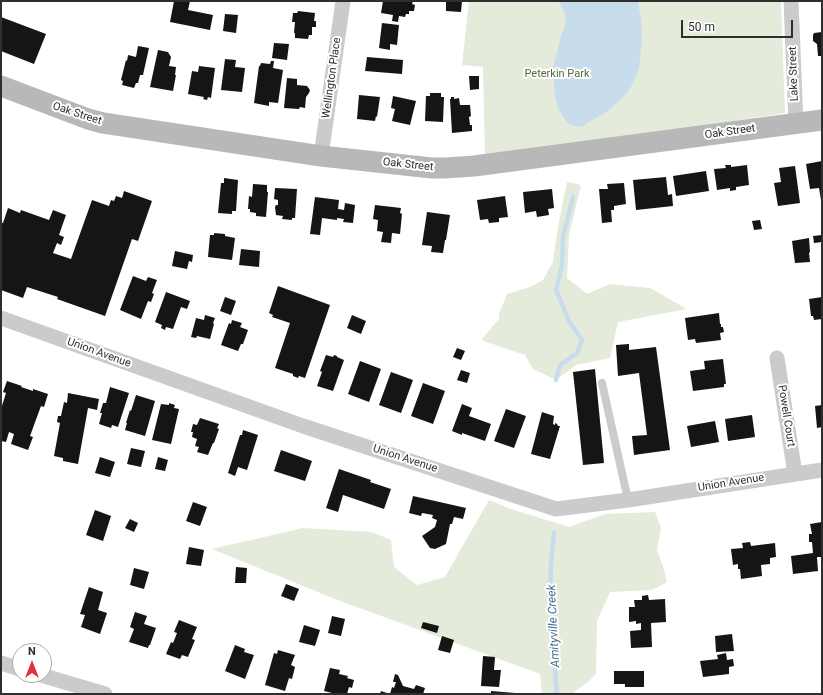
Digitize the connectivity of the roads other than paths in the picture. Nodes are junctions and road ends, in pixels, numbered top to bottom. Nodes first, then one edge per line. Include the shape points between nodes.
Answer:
1 (343, 1) edge
2 (791, 1) edge
3 (1, 86) edge
4 (822, 120) edge
5 (796, 124) junction
6 (321, 156) junction
7 (1, 318) edge
8 (777, 358) dead end
9 (602, 383) dead end
10 (822, 470) edge
11 (795, 474) junction
12 (628, 500) junction
13 (1, 663) edge
14 (12, 666) edge
15 (52, 678) edge
16 (105, 694) edge

1 - 6 street, Wellington Place
2 - 5 street, Lake Street
3 - 6 main road, Oak Street via 103,123
4 - 5 main road, Oak Street
5 - 6 main road, Oak Street via 467,167 432,168
7 - 12 street, Union Avenue via 303,426 556,509
8 - 11 street, Powell Court
9 - 12 lane
10 - 11 street, Union Avenue
11 - 12 street, Union Avenue
13 - 14 street
15 - 16 street

